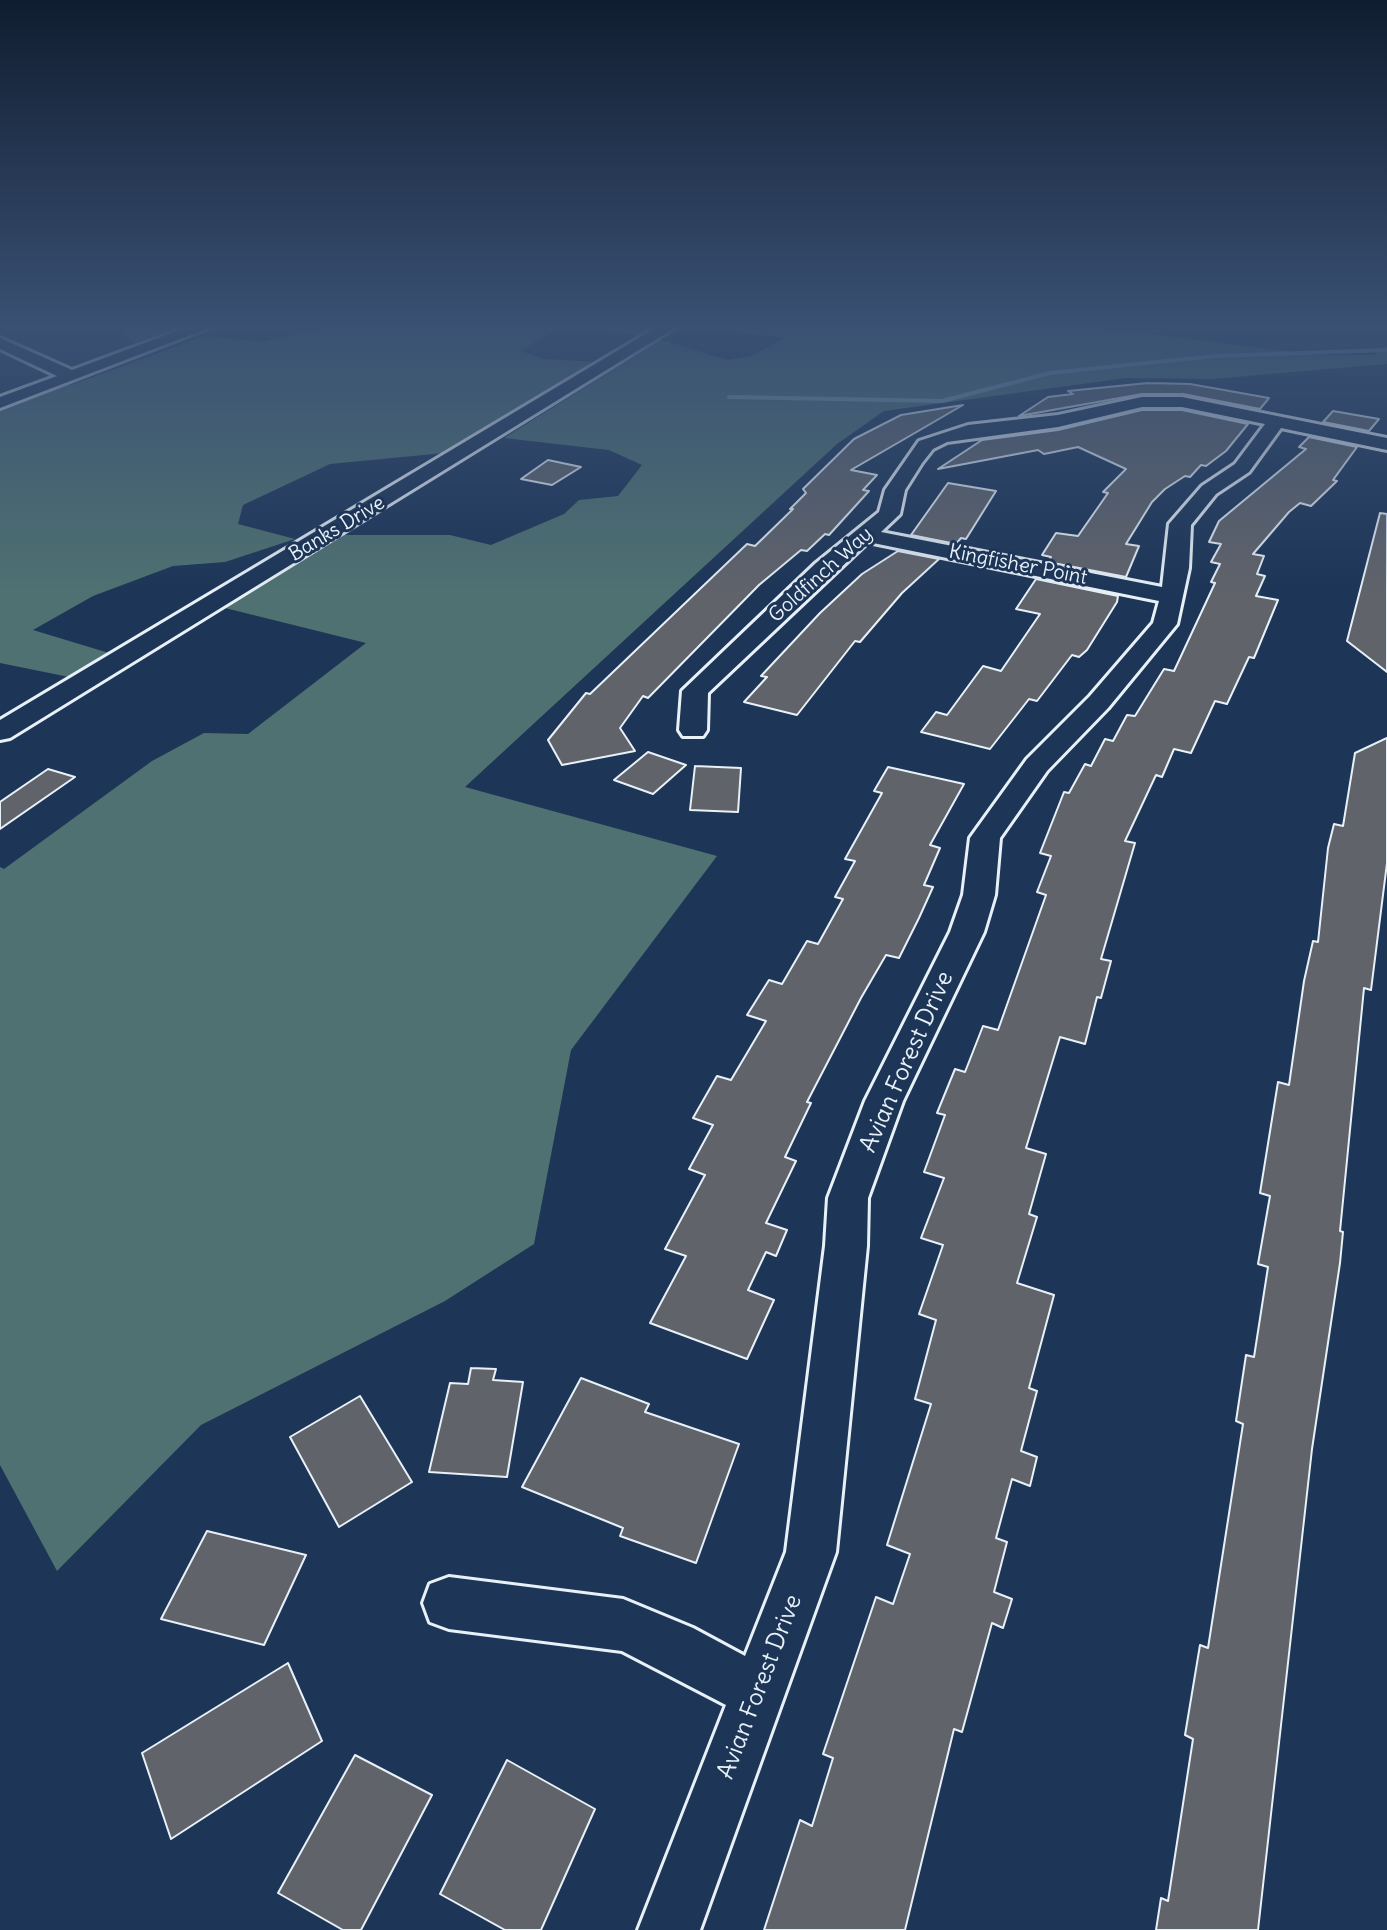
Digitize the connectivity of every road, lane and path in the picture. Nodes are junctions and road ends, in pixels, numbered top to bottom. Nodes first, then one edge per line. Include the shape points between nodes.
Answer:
1 (524, 414) edge
2 (1089, 414) edge
3 (1239, 414) edge
4 (1276, 422) junction
5 (1387, 444) edge
6 (865, 535) junction
7 (1171, 596) junction
8 (693, 730) dead end
9 (0, 732) edge
10 (449, 1603) dead end
11 (758, 1693) junction
12 (669, 1930) edge

1 - 9 street, Banks Drive
2 - 6 street, Goldfinch Way via 968,431 926,445 895,490 889,514
3 - 4 street, Goldfinch Way
4 - 5 street, Goldfinch Way
4 - 7 street, Avian Forest Drive via 1242,468 1209,490 1180,524
6 - 7 street, Kingfisher Point
6 - 8 street, Goldfinch Way via 695,691
7 - 11 street, Avian Forest Drive via 1165,624 1037,765 985,838 979,895 967,932 879,1115 848,1198 811,1552
10 - 11 street via 623,1625
11 - 12 street, Avian Forest Drive

